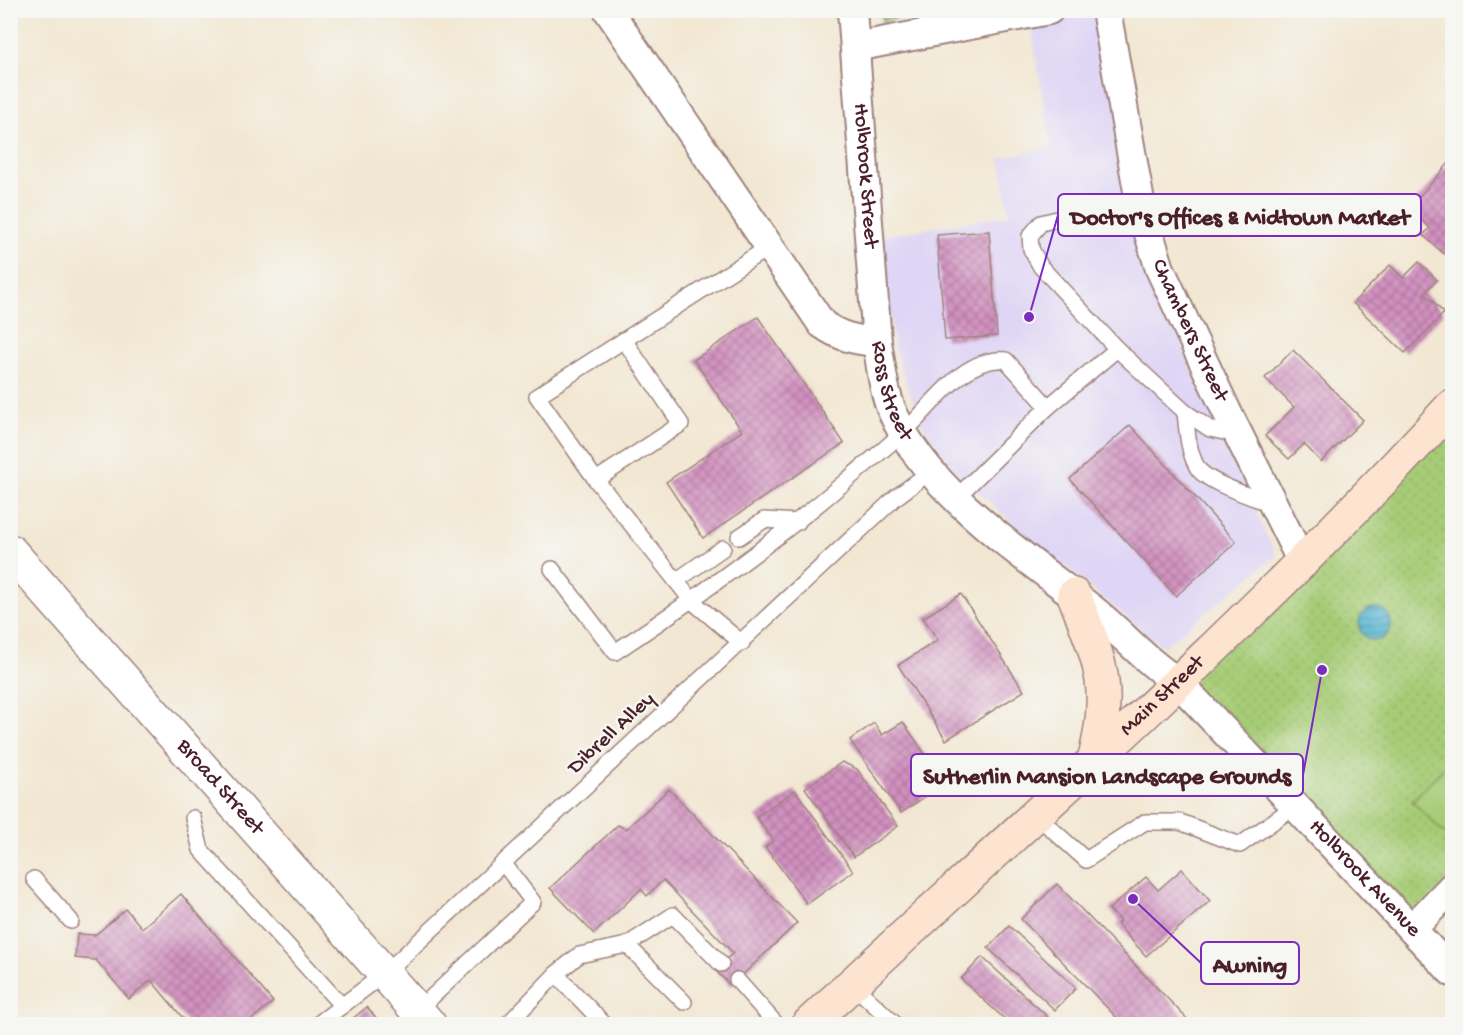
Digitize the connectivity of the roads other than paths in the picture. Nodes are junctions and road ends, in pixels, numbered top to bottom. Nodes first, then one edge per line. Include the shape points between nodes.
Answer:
1 (608, 10) edge
2 (852, 10) edge
3 (1049, 10) edge
4 (1106, 10) edge
5 (855, 47) junction
6 (1139, 199) junction
7 (769, 247) junction
8 (624, 340) junction
9 (876, 342) junction
10 (1117, 349) junction
11 (1048, 406) junction
12 (1452, 406) edge
13 (1185, 412) junction
14 (903, 432) junction
15 (1238, 435) junction
16 (932, 471) junction
17 (596, 480) junction
18 (957, 497) junction
19 (1273, 505) junction
20 (798, 522) junction
21 (739, 537) dead end
22 (723, 548) dead end
23 (10, 551) edge
24 (1303, 564) junction
25 (552, 569) dead end
26 (676, 581) junction
27 (1074, 595) junction
28 (692, 601) junction
29 (742, 643) junction
30 (1178, 682) junction
31 (1095, 758) junction
32 (1296, 806) junction
33 (1035, 814) junction
34 (193, 818) dead end
35 (504, 864) junction
36 (34, 879) dead end
37 (1452, 887) edge
38 (71, 921) dead end
39 (1412, 929) junction
40 (627, 945) junction
41 (721, 964) dead end
42 (1452, 972) edge
43 (384, 974) junction
44 (556, 974) junction
45 (737, 980) dead end
46 (852, 984) junction
47 (684, 1002) dead end
48 (342, 1006) junction
49 (423, 1018) edge
50 (318, 1024) edge
51 (508, 1024) edge
52 (604, 1024) edge
53 (776, 1024) edge
54 (809, 1024) edge
55 (895, 1024) edge

1 - 7 street, Ross Street
2 - 5 street, Holbrook Street
3 - 5 street
4 - 6 street, Chambers Street
5 - 9 street, Holbrook Street
6 - 10 lane via 1041,222 1030,236 1031,249 1047,274
6 - 15 street, Chambers Street via 1170,294
7 - 8 lane
7 - 9 street, Ross Street via 822,324 837,335
8 - 17 lane via 681,424
8 - 17 lane via 537,396
9 - 14 street, Ross Street via 885,389
10 - 11 lane
10 - 13 lane
11 - 14 lane via 1006,360 992,359 961,374
11 - 18 lane
12 - 24 main road, Main Street
13 - 15 lane via 1210,429
13 - 19 lane via 1197,469 1220,484
14 - 16 street, Ross Street
14 - 20 lane
15 - 19 street, Chambers Street
16 - 18 street, Ross Street
16 - 29 lane, Dibrell Alley via 895,498
17 - 26 lane
18 - 27 street, Ross Street via 1000,539
19 - 24 street, Chambers Street
20 - 21 lane via 764,520
20 - 28 lane
22 - 26 lane
23 - 43 street, Broad Street
24 - 30 main road, Main Street
25 - 28 lane via 615,652
26 - 28 lane
27 - 30 street, Ross Street
27 - 31 main road via 1104,685 1103,722
28 - 29 lane
29 - 35 lane, Dibrell Alley
30 - 31 main road, Main Street
30 - 32 street, Holbrook Avenue
31 - 33 main road, Main Street
32 - 33 lane via 1240,845 1180,822 1145,822 1086,860
32 - 39 street, Holbrook Avenue
33 - 46 main road, Main Street
34 - 48 lane via 201,850
35 - 43 lane, Dibrell Alley
35 - 49 lane via 533,902
36 - 38 lane
37 - 39 street
39 - 42 street, Holbrook Avenue
40 - 41 lane via 673,915
40 - 44 lane via 579,955
40 - 47 lane
43 - 48 lane, Dibrell Alley
43 - 49 street, Broad Street
44 - 51 lane
44 - 52 lane
45 - 53 lane
46 - 54 main road, Main Street
46 - 55 lane
48 - 50 lane, Dibrell Alley

